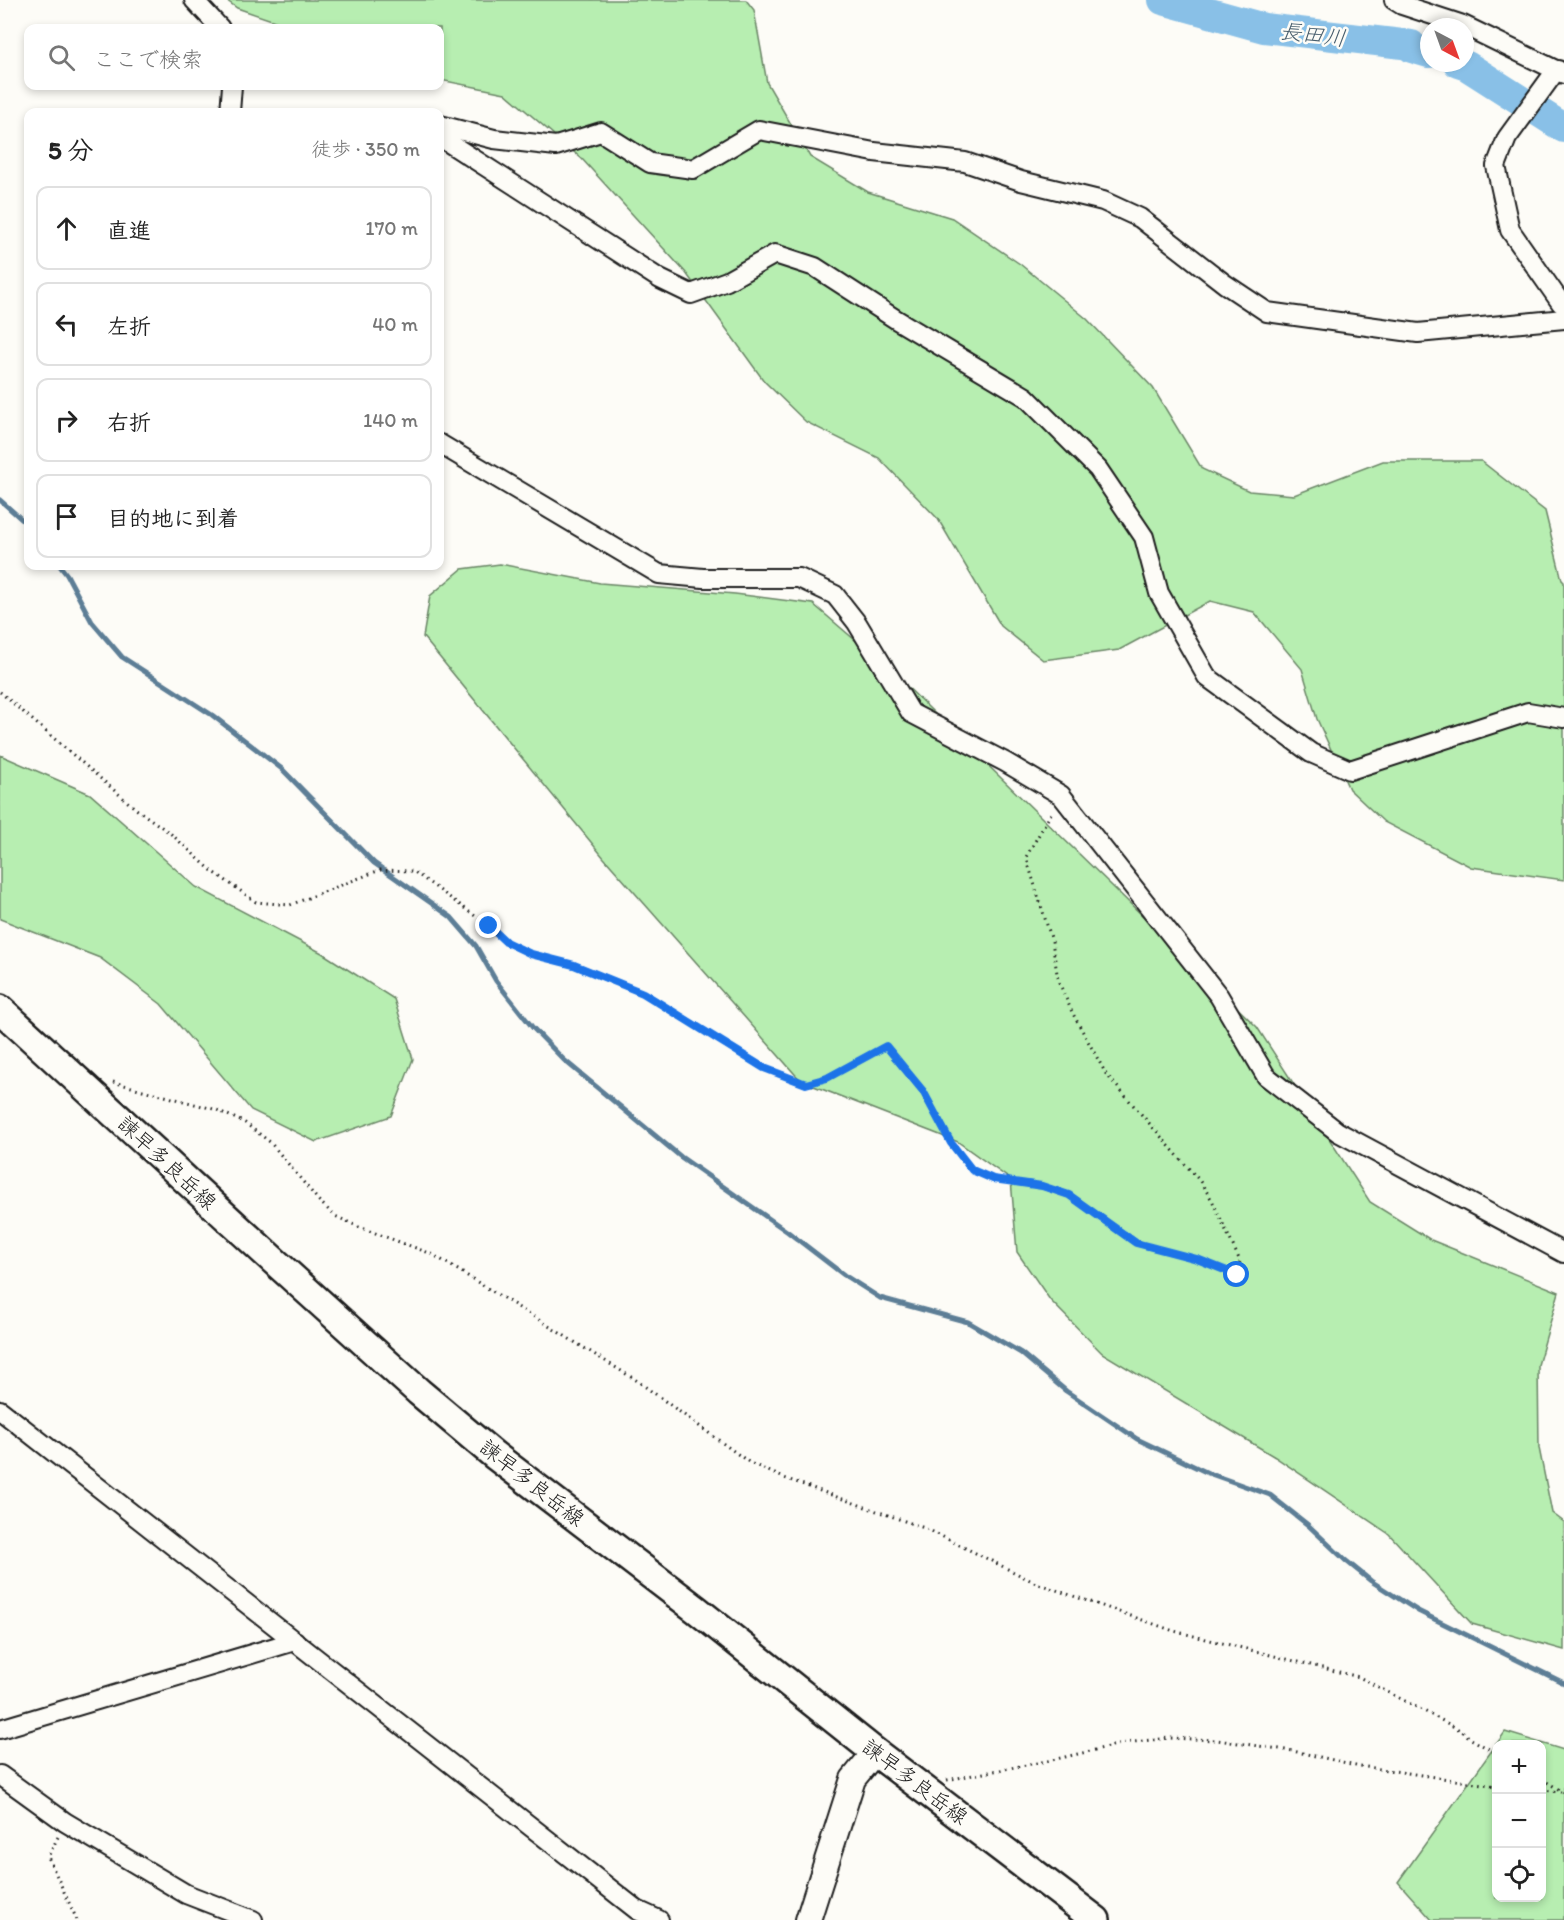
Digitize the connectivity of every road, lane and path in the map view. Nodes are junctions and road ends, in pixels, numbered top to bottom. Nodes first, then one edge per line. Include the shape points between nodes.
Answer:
1 (194, 0) edge
2 (1394, 0) edge
3 (216, 24) edge
4 (1558, 73) edge
5 (232, 90) edge
6 (230, 108) edge
7 (444, 126) edge
8 (444, 139) edge
9 (1564, 305) edge
10 (1564, 319) edge
11 (444, 446) edge
12 (0, 692) edge
13 (1564, 718) edge
14 (1061, 795) junction
15 (0, 1009) edge
16 (107, 1080) dead end
17 (1564, 1253) edge
18 (0, 1410) edge
19 (295, 1641) junction
20 (0, 1729) edge
21 (1492, 1751) edge
22 (876, 1752) junction
23 (0, 1775) edge
24 (912, 1779) junction
25 (1546, 1781) edge
26 (1492, 1785) edge
27 (1546, 1790) edge
28 (1564, 1792) edge
29 (66, 1822) junction
30 (77, 1920) edge
31 (253, 1920) edge
32 (659, 1920) edge
33 (807, 1920) edge
34 (1096, 1920) edge

1 - 3 street
2 - 4 street via 1462,25
4 - 9 street via 1507,138 1496,166 1510,230
5 - 6 street
7 - 10 street via 494,139 556,146 601,132 650,163 693,169 759,130 874,152 965,162 1021,181 1103,201 1140,218 1267,312 1418,333
8 - 13 street via 660,279 691,294 727,281 776,254 815,267 1026,397 1098,468 1144,537 1159,593 1207,677 1311,753 1350,770 1528,712
11 - 14 street via 659,574 799,578 835,595 857,622 910,713
12 - 14 path via 136,809 256,902 290,904 381,870 413,871 506,942 643,993 764,1068 806,1084 827,1078 886,1046 923,1091 951,1143 972,1170 993,1179 1042,1186 1069,1195 1136,1243 1197,1259 1237,1275 1240,1261 1212,1200 1107,1074 1058,980 1052,941 1026,857
14 - 17 street via 1219,996 1266,1076 1338,1132
15 - 22 main road, 諫早多良岳線 via 452,1420
16 - 21 path via 217,1110 245,1123 270,1142 335,1216 432,1254 636,1380 750,1463 927,1529 1036,1583 1174,1631 1359,1677
18 - 19 street
19 - 20 street
19 - 32 street via 636,1910
22 - 24 main road, 諫早多良岳線
22 - 33 street via 853,1779
23 - 29 street
24 - 26 path via 952,1780 1125,1743 1169,1738 1217,1740 1293,1751 1360,1766
24 - 34 main road, 諫早多良岳線
25 - 28 path
27 - 28 path
29 - 30 path via 48,1857
29 - 31 street via 186,1894

